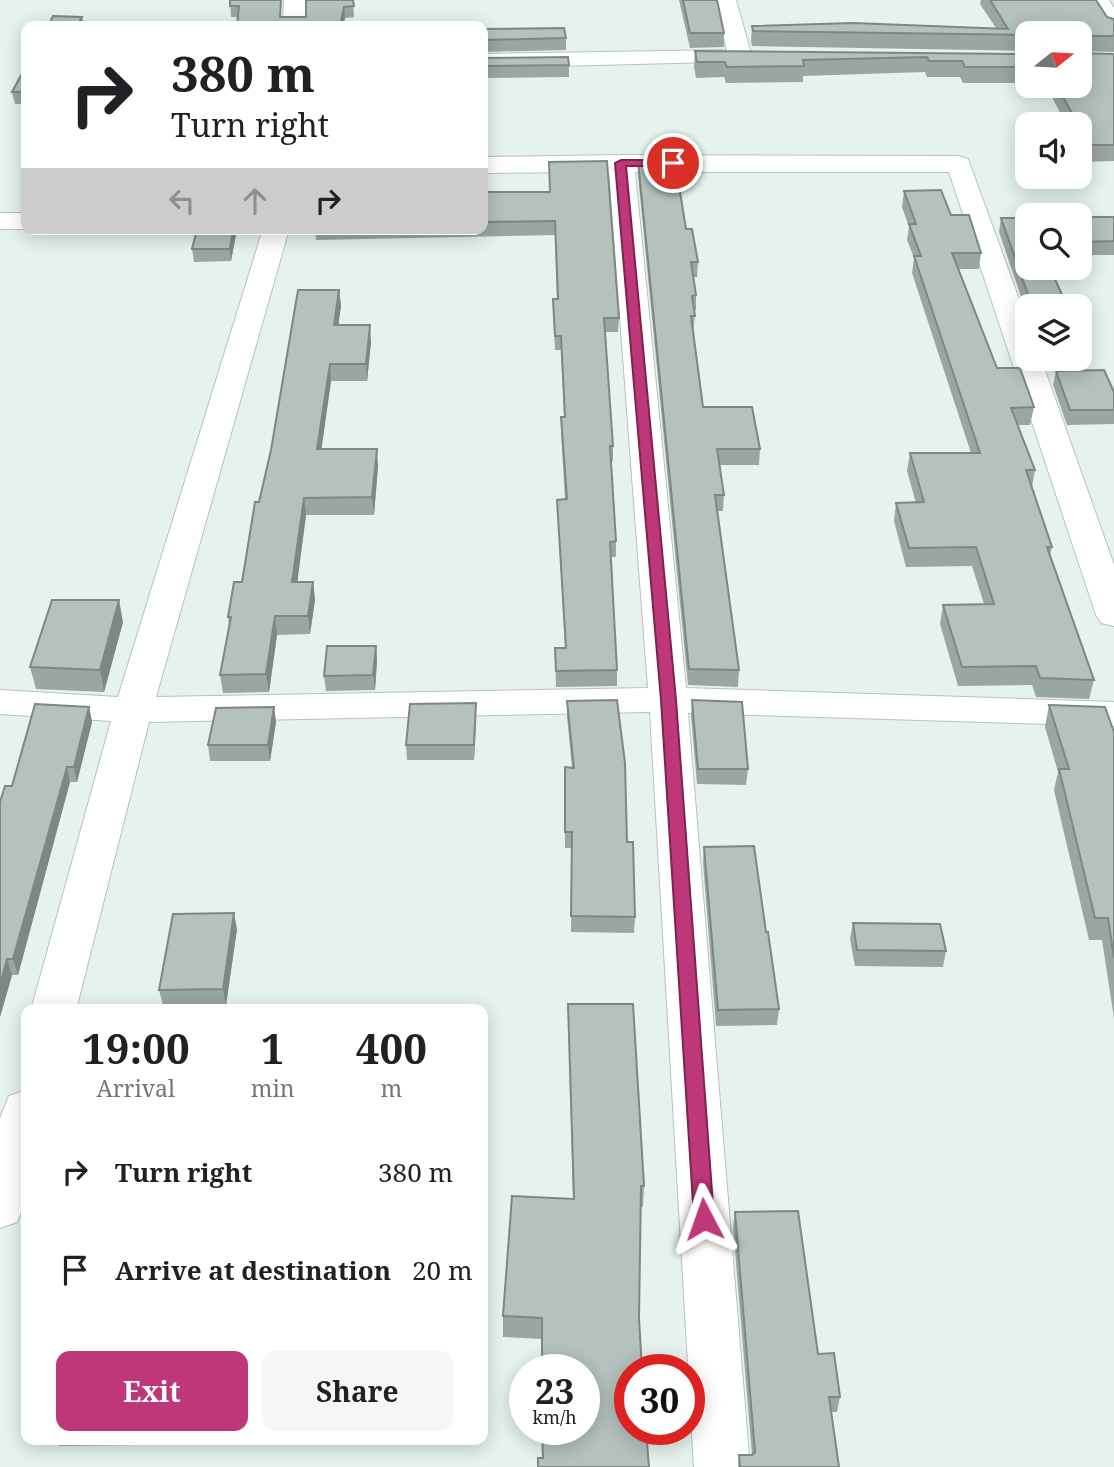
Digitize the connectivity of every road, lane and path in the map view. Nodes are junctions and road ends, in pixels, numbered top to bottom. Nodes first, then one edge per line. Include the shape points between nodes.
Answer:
1 (295, 0) edge
2 (725, 0) edge
3 (1098, 0) edge
4 (294, 21) edge
5 (1114, 26) edge
6 (740, 56) junction
7 (768, 56) edge
8 (488, 61) edge
9 (621, 163) junction
10 (488, 165) edge
11 (21, 220) edge
12 (0, 221) edge
13 (274, 235) edge
14 (1114, 615) edge
15 (668, 700) junction
16 (0, 702) edge
17 (134, 710) junction
18 (1114, 715) edge
19 (55, 1004) edge
20 (21, 1128) edge
21 (0, 1207) edge
22 (722, 1467) edge

1 - 4 street
2 - 6 street
3 - 5 street
6 - 7 street
6 - 8 street
9 - 10 street
9 - 14 street via 959,164 991,221
9 - 15 street
11 - 12 street
13 - 17 street
15 - 17 street
15 - 18 street
15 - 22 street
16 - 17 street
17 - 19 street
20 - 21 street

